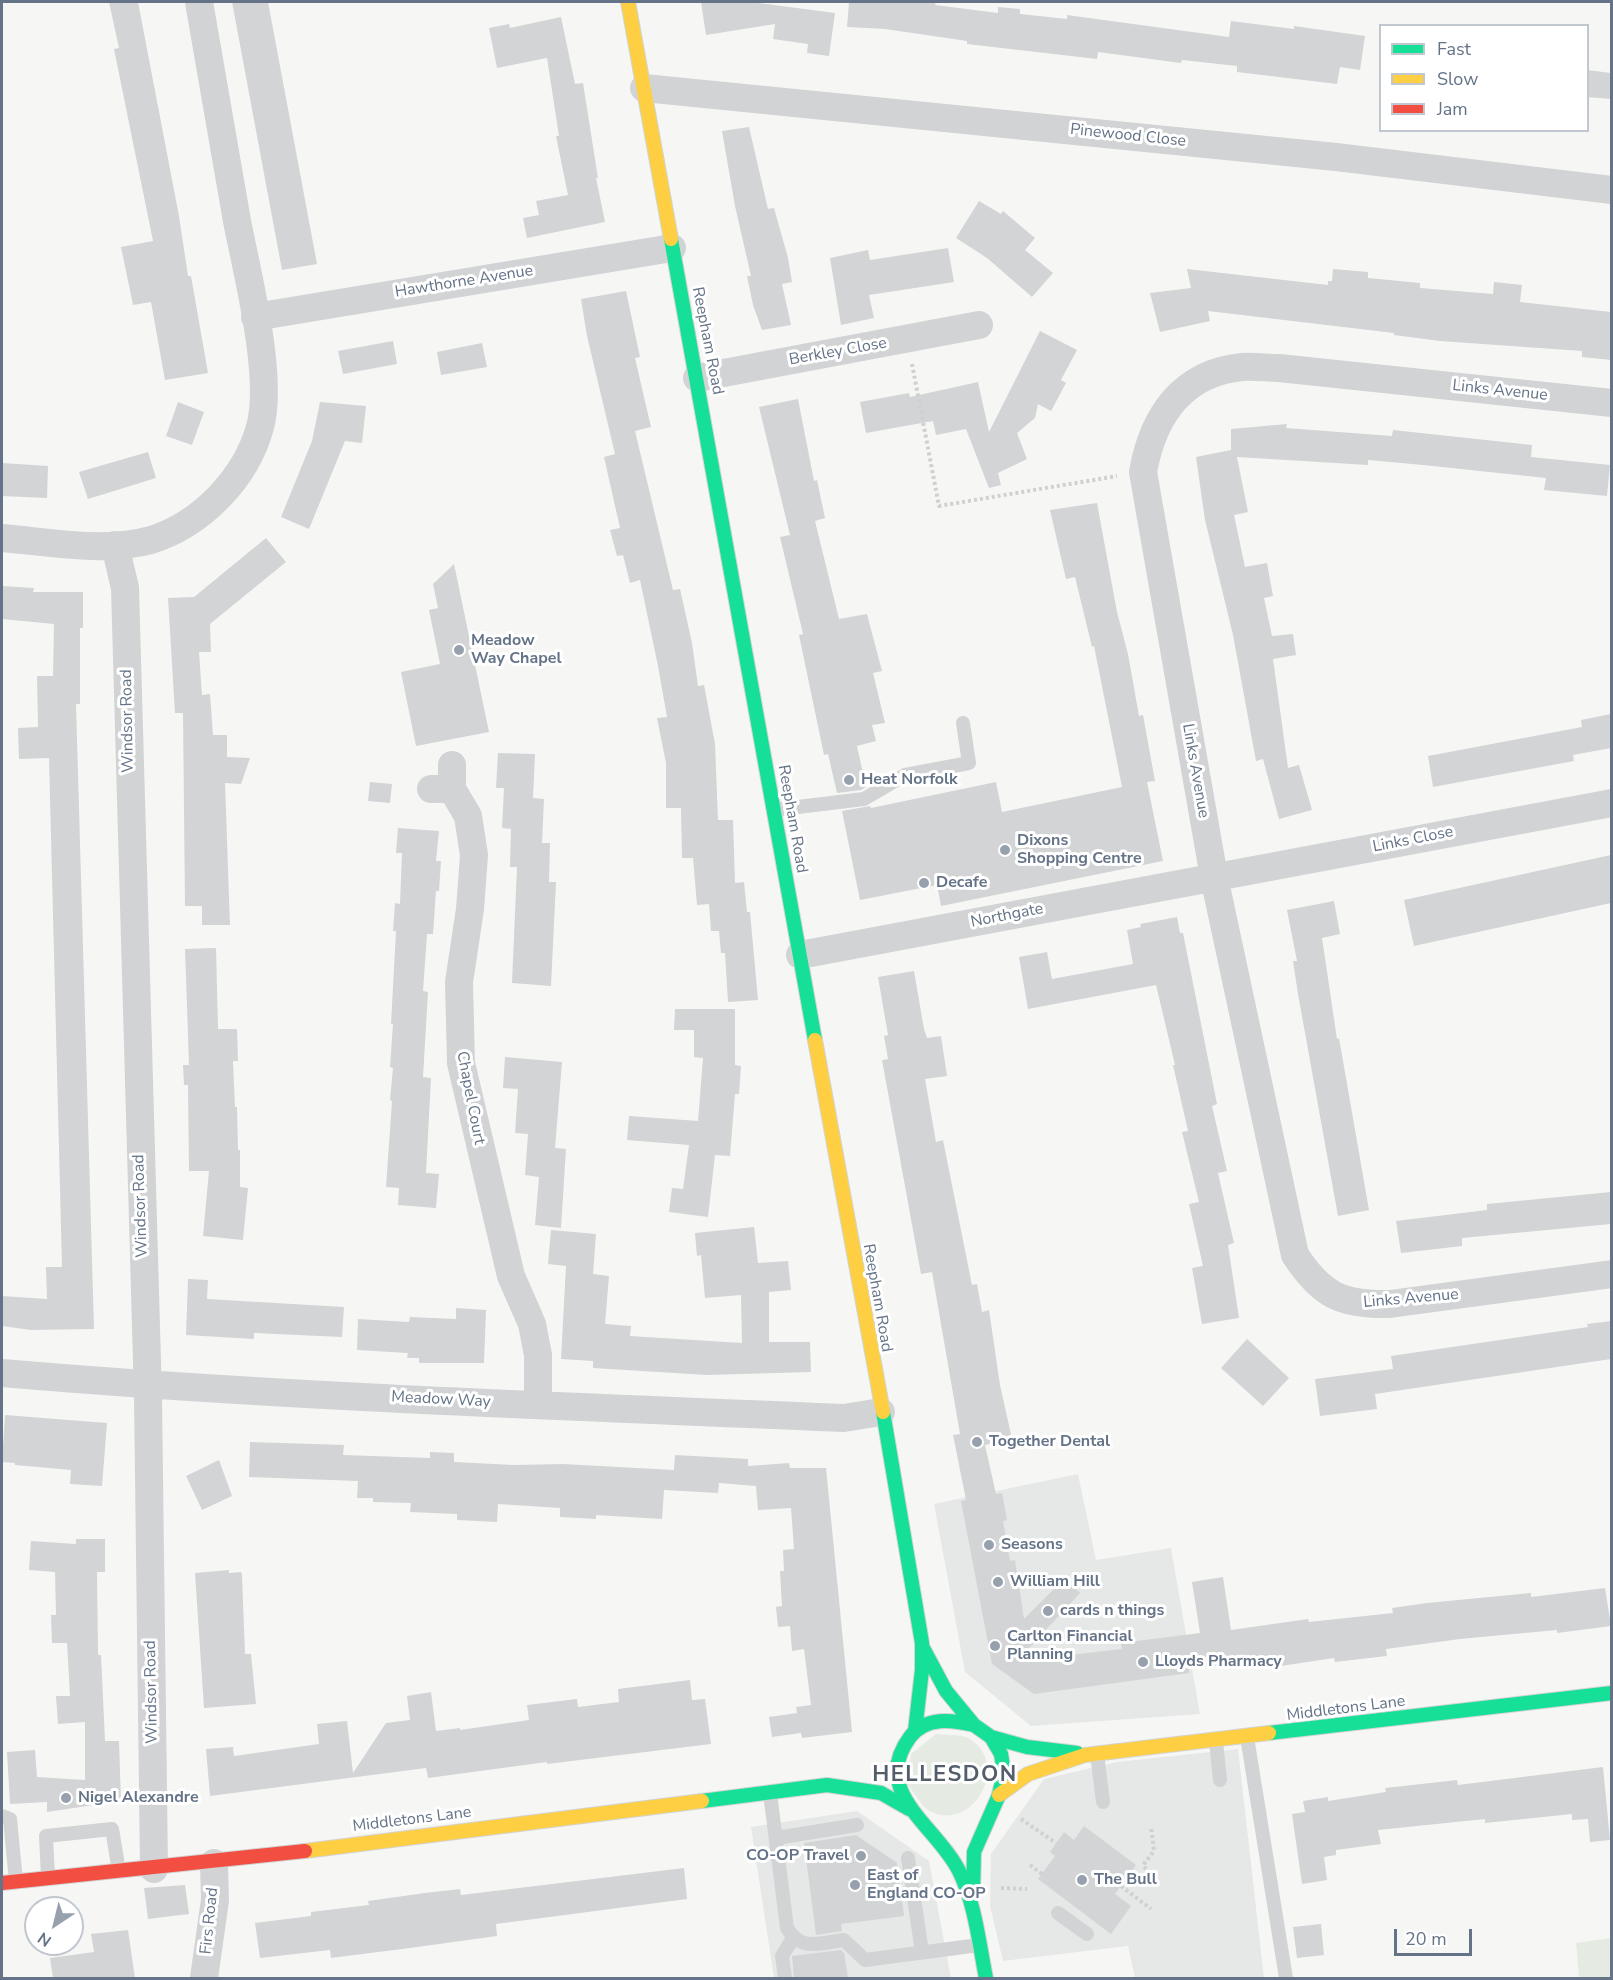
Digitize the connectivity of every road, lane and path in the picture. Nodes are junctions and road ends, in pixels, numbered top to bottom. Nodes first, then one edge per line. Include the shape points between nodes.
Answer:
1 (199, 2) edge
2 (628, 2) edge
3 (644, 88) junction
4 (1611, 190) edge
5 (672, 248) junction
6 (255, 317) junction
7 (979, 325) dead end
8 (907, 340) junction
9 (697, 378) junction
10 (1611, 403) edge
11 (1143, 471) junction
12 (2, 538) edge
13 (115, 545) junction
14 (963, 723) dead end
15 (445, 781) dead end
16 (1611, 803) edge
17 (773, 810) junction
18 (1214, 877) junction
19 (800, 955) junction
20 (1611, 1274) edge
21 (2, 1373) edge
22 (147, 1386) junction
23 (538, 1405) junction
24 (881, 1412) junction
25 (921, 1643) junction
26 (1611, 1694) edge
27 (974, 1725) junction
28 (915, 1731) junction
29 (991, 1737) junction
30 (1247, 1737) junction
31 (1216, 1741) junction
32 (902, 1746) junction
33 (1091, 1754) junction
34 (883, 1758) dead end
35 (855, 1774) dead end
36 (1220, 1780) dead end
37 (827, 1785) junction
38 (770, 1791) junction
39 (995, 1802) junction
40 (1103, 1802) dead end
41 (909, 1809) junction
42 (2, 1816) edge
43 (924, 1821) junction
44 (970, 1822) dead end
45 (857, 1825) dead end
46 (1151, 1826) dead end
47 (946, 1827) dead end
48 (8, 1837) edge
49 (776, 1838) junction
50 (1056, 1843) dead end
51 (908, 1858) dead end
52 (214, 1863) junction
53 (1030, 1865) dead end
54 (154, 1869) junction
55 (1146, 1869) dead end
56 (118, 1871) junction
57 (1042, 1874) dead end
58 (48, 1877) junction
59 (16, 1881) junction
60 (2, 1883) edge
61 (1121, 1886) dead end
62 (972, 1908) junction
63 (1151, 1909) dead end
64 (1058, 1913) dead end
65 (1087, 1934) dead end
66 (793, 1938) junction
67 (979, 1945) junction
68 (922, 1952) junction
69 (204, 1978) edge
70 (785, 1978) edge
71 (986, 1978) edge
72 (1286, 1978) edge

1 - 6 street
2 - 3 street, Reepham Road
3 - 4 street, Pinewood Close via 1336,157
3 - 5 street, Reepham Road
5 - 6 street, Hawthorne Avenue
5 - 9 street, Reepham Road
6 - 13 street via 264,382 260,426 243,468 216,501 179,527 151,540
7 - 8 street, Berkley Close
8 - 9 street, Berkley Close
8 - 11 path via 939,506
9 - 17 street, Reepham Road
10 - 11 street, Links Avenue via 1242,367 1215,373 1188,387 1168,405 1154,429
11 - 18 street, Links Avenue
12 - 13 street
13 - 22 street, Windsor Road via 125,588
14 - 17 lane via 969,763 905,775 864,799
15 - 23 street, Chapel Court via 468,816 474,855 459,982 460,1063 511,1276 532,1324 538,1355
16 - 18 street, Links Close
17 - 19 street, Reepham Road
18 - 19 street, Northgate
18 - 20 street, Links Avenue via 1295,1255 1310,1278 1358,1305
19 - 24 street, Reepham Road
21 - 22 street, Meadow Way
22 - 23 street, Meadow Way
22 - 54 street, Windsor Road
23 - 24 street, Meadow Way via 844,1418
24 - 25 street, Reepham Road
25 - 27 street, Reepham Road via 946,1691
25 - 28 street, Reepham Road
26 - 30 street, Middletons Lane
27 - 28 street, Reepham Road via 951,1719 933,1721
27 - 29 street, Reepham Road
28 - 32 street, Reepham Road
29 - 33 street, Middletons Lane via 1027,1747
29 - 39 street via 1001,1754 1004,1772
30 - 31 street, Middletons Lane
30 - 72 lane
31 - 33 street, Middletons Lane
31 - 36 lane
32 - 34 street
32 - 41 street via 896,1768 898,1790
33 - 39 street, Middletons Lane via 1028,1774
33 - 40 lane
35 - 37 street, Middletons Lane
37 - 38 street, Middletons Lane
37 - 41 street, Middletons Lane via 881,1793
38 - 49 lane
38 - 52 street, Middletons Lane
39 - 44 street
39 - 50 path
39 - 62 street via 974,1852
41 - 43 street
42 - 48 lane via 10,1819
43 - 47 street
43 - 62 street via 951,1854
45 - 49 lane
46 - 55 path via 1154,1851 1143,1865
48 - 59 lane
49 - 66 lane via 787,1928
51 - 68 lane
52 - 54 street, Middletons Lane
52 - 69 street, Firs Road via 215,1900
53 - 57 path
54 - 56 street, Middletons Lane
56 - 58 street, Middletons Lane
56 - 58 lane via 112,1829 46,1836
58 - 59 street, Middletons Lane
59 - 60 street, Middletons Lane
61 - 63 path
62 - 67 street
64 - 65 lane
66 - 68 lane via 804,1945 844,1940 865,1960
66 - 70 lane via 782,1956
67 - 68 lane
67 - 71 street

